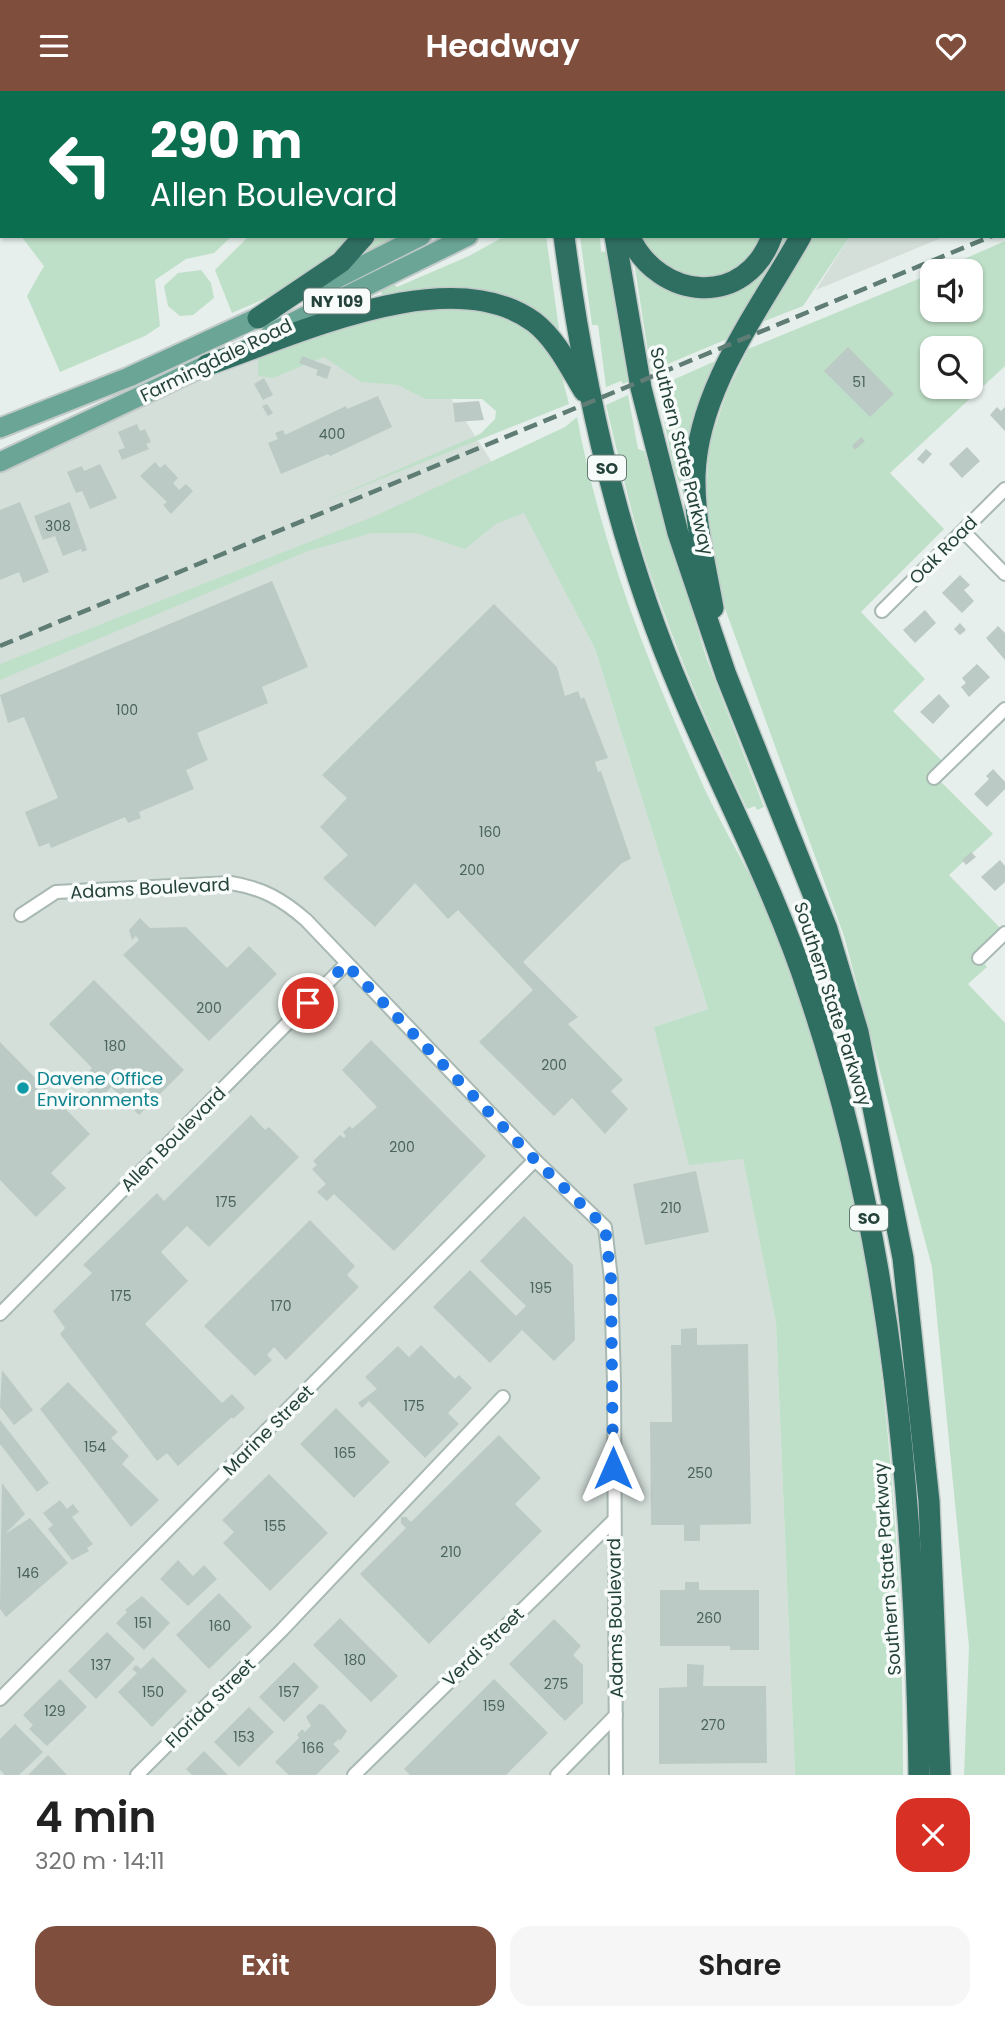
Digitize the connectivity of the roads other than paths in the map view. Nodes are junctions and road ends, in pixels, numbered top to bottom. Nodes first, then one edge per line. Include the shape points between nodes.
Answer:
1 (362, 238) edge
2 (417, 238) edge
3 (464, 238) edge
4 (564, 238) edge
5 (615, 238) edge
6 (630, 238) edge
7 (771, 238) edge
8 (800, 238) edge
9 (258, 318) junction
10 (207, 365) junction
11 (591, 401) junction
12 (0, 428) edge
13 (0, 462) edge
14 (1005, 489) edge
15 (963, 531) junction
16 (1005, 574) edge
17 (882, 611) dead end
18 (726, 675) junction
19 (1005, 709) edge
20 (934, 778) dead end
21 (21, 915) dead end
22 (1005, 933) edge
23 (979, 958) dead end
24 (346, 964) junction
25 (535, 1160) junction
26 (0, 1314) edge
27 (503, 1397) dead end
28 (613, 1521) junction
29 (0, 1699) edge
30 (616, 1715) junction
31 (137, 1775) edge
32 (354, 1775) edge
33 (557, 1775) edge
34 (616, 1775) edge
35 (919, 1775) edge
36 (940, 1775) edge

1 - 9 highway via 341,262
2 - 9 main road, Farmingdale Road / NY 109
3 - 10 main road, Farmingdale Road / NY 109
4 - 11 highway, Southern State Parkway / SO
5 - 18 highway, Southern State Parkway / SO via 651,436 681,545
6 - 7 highway via 642,260 665,280 708,288 749,271
8 - 18 highway via 721,377 697,456 699,539
9 - 12 main road, Farmingdale Road / NY 109 via 129,377
10 - 11 highway via 367,312 429,300 477,299 517,312 542,329
10 - 13 main road, Farmingdale Road / NY 109
11 - 35 highway, Southern State Parkway / SO via 645,598 680,692 793,946 856,1152 881,1289 902,1452 917,1669
14 - 15 street, Oak Road
15 - 16 street
15 - 17 street, Oak Road
18 - 36 highway, Southern State Parkway / SO via 835,955 858,1032 903,1258 929,1500
19 - 20 street
21 - 24 street, Adams Boulevard via 57,893 231,883 256,887 283,900
22 - 23 street
24 - 25 street, Adams Boulevard
24 - 26 street, Allen Boulevard
25 - 28 street, Adams Boulevard via 605,1227 611,1279
25 - 29 street, Marine Street
27 - 31 street, Florida Street
28 - 30 street, Adams Boulevard
28 - 32 street, Verdi Street
30 - 33 street
30 - 34 street, Adams Boulevard

